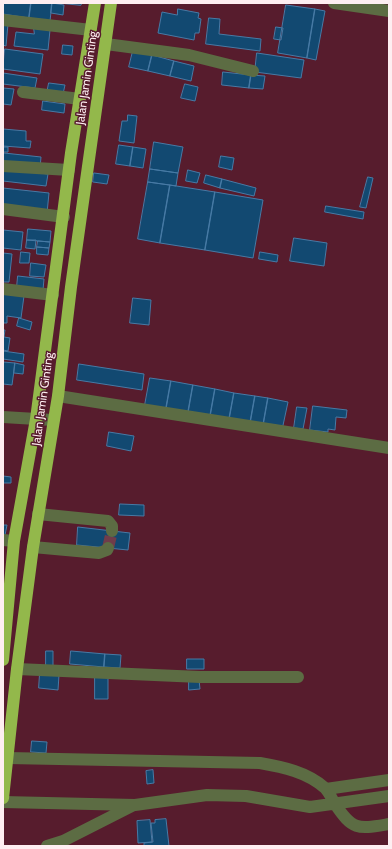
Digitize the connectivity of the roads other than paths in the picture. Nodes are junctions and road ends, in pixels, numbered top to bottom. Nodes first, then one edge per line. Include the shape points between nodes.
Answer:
1 (96, 3) edge
2 (111, 3) edge
3 (334, 3) edge
4 (389, 10) edge
5 (3, 20) edge
6 (91, 30) junction
7 (106, 44) junction
8 (253, 71) dead end
9 (23, 92) dead end
10 (80, 99) junction
11 (3, 166) edge
12 (69, 170) junction
13 (3, 209) edge
14 (64, 217) junction
15 (3, 289) edge
16 (53, 295) junction
17 (58, 396) junction
18 (3, 417) edge
19 (36, 419) junction
20 (53, 420) junction
21 (389, 448) edge
22 (38, 514) junction
23 (112, 531) dead end
24 (8, 541) edge
25 (33, 547) junction
26 (108, 548) dead end
27 (3, 660) edge
28 (17, 669) junction
29 (298, 677) dead end
30 (8, 758) junction
31 (389, 780) edge
32 (326, 789) junction
33 (389, 796) edge
34 (3, 798) edge
35 (3, 802) edge
36 (335, 804) junction
37 (135, 805) junction
38 (389, 824) edge
39 (47, 846) edge

1 - 6 highway, Jalan Jamin Ginting
2 - 7 highway, Jalan Jamin Ginting
3 - 4 street
5 - 6 street
6 - 10 highway, Jalan Jamin Ginting
7 - 8 street via 189,55
7 - 17 highway, Jalan Jamin Ginting
9 - 10 street
10 - 12 highway, Jalan Jamin Ginting
11 - 12 street
12 - 14 highway, Jalan Jamin Ginting
13 - 14 street
14 - 16 highway, Jalan Jamin Ginting
15 - 16 street
16 - 19 highway, Jalan Jamin Ginting
17 - 20 highway, Jalan Jamin Ginting
17 - 21 street
18 - 19 street
19 - 20 street
19 - 24 highway, Jalan Jamin Ginting
20 - 22 highway, Jalan Jamin Ginting
22 - 23 street via 108,521
22 - 25 highway, Jalan Jamin Ginting
24 - 27 highway, Jalan Jamin Ginting
25 - 26 street via 99,553
25 - 28 highway, Jalan Jamin Ginting
28 - 29 street via 200,677
28 - 30 highway, Jalan Jamin Ginting
30 - 32 street via 260,763 286,767 315,780
30 - 34 highway, Jalan Jamin Ginting
31 - 32 street
32 - 36 street
33 - 36 street
35 - 37 street
36 - 37 street via 310,807 246,796 208,795
36 - 38 street via 348,822 355,826 366,828
37 - 39 street via 63,841

